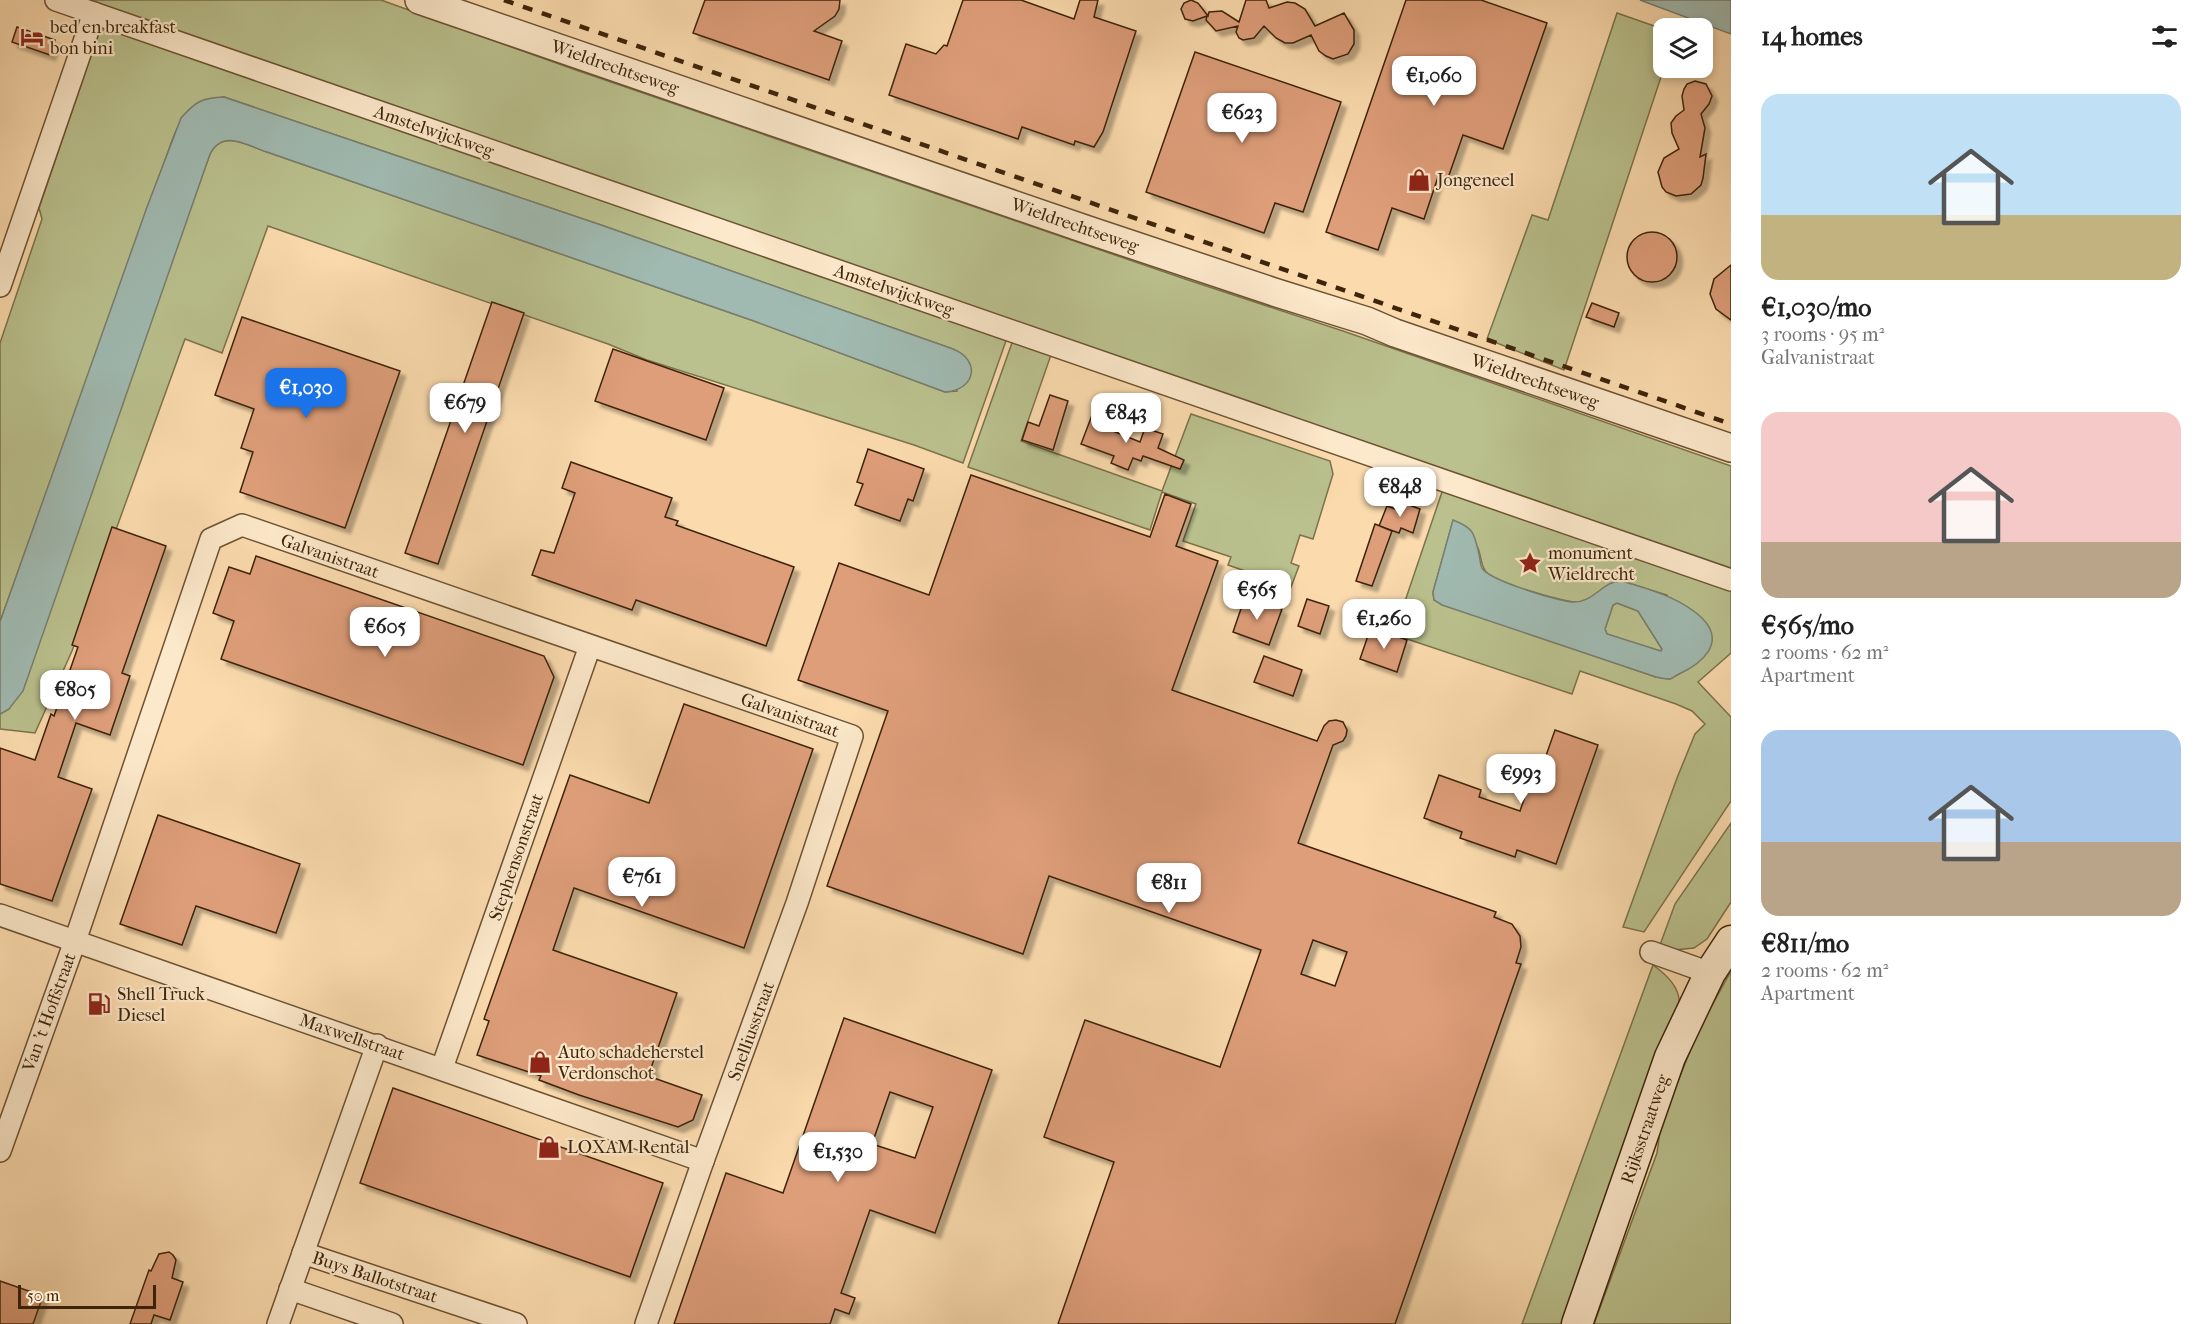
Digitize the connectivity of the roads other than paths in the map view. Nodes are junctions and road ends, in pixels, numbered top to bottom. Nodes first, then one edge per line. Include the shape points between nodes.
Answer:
1 (56, 0) edge
2 (419, 0) edge
3 (94, 13) junction
4 (5, 257) edge
5 (0, 286) edge
6 (1731, 448) edge
7 (1731, 580) edge
8 (590, 646) junction
9 (852, 736) joint
10 (0, 915) edge
11 (75, 941) junction
12 (1731, 941) edge
13 (1651, 952) dead end
14 (1710, 973) junction
15 (376, 1045) junction
16 (442, 1068) junction
17 (0, 1151) edge
18 (703, 1161) junction
19 (303, 1253) junction
20 (290, 1289) junction
21 (278, 1324) edge
22 (392, 1324) edge
23 (516, 1324) edge
24 (646, 1324) edge
25 (1577, 1324) edge

1 - 3 street, Amstelwijckweg
2 - 6 street, Wieldrechtseweg
3 - 4 street
3 - 7 street, Amstelwijckweg
4 - 5 street
8 - 9 street, Galvanistraat
8 - 11 street, Galvanistraat via 242,525 211,539
8 - 16 street, Stephensonstraat
9 - 18 street, Snelliusstraat via 783,943
10 - 11 street, Maxwellstraat
11 - 15 street, Maxwellstraat
11 - 17 street, Van 't Hoffstraat
12 - 14 main road, Rijksstraatweg
13 - 14 street
14 - 25 main road, Rijksstraatweg via 1670,1057
15 - 16 street, Maxwellstraat
15 - 19 street, Buys Ballotstraat
16 - 18 street, Maxwellstraat
18 - 24 street, Snelliusstraat
19 - 20 street, Buys Ballotstraat
19 - 23 street, Buys Ballotstraat
20 - 21 street, Buys Ballotstraat
20 - 22 street

